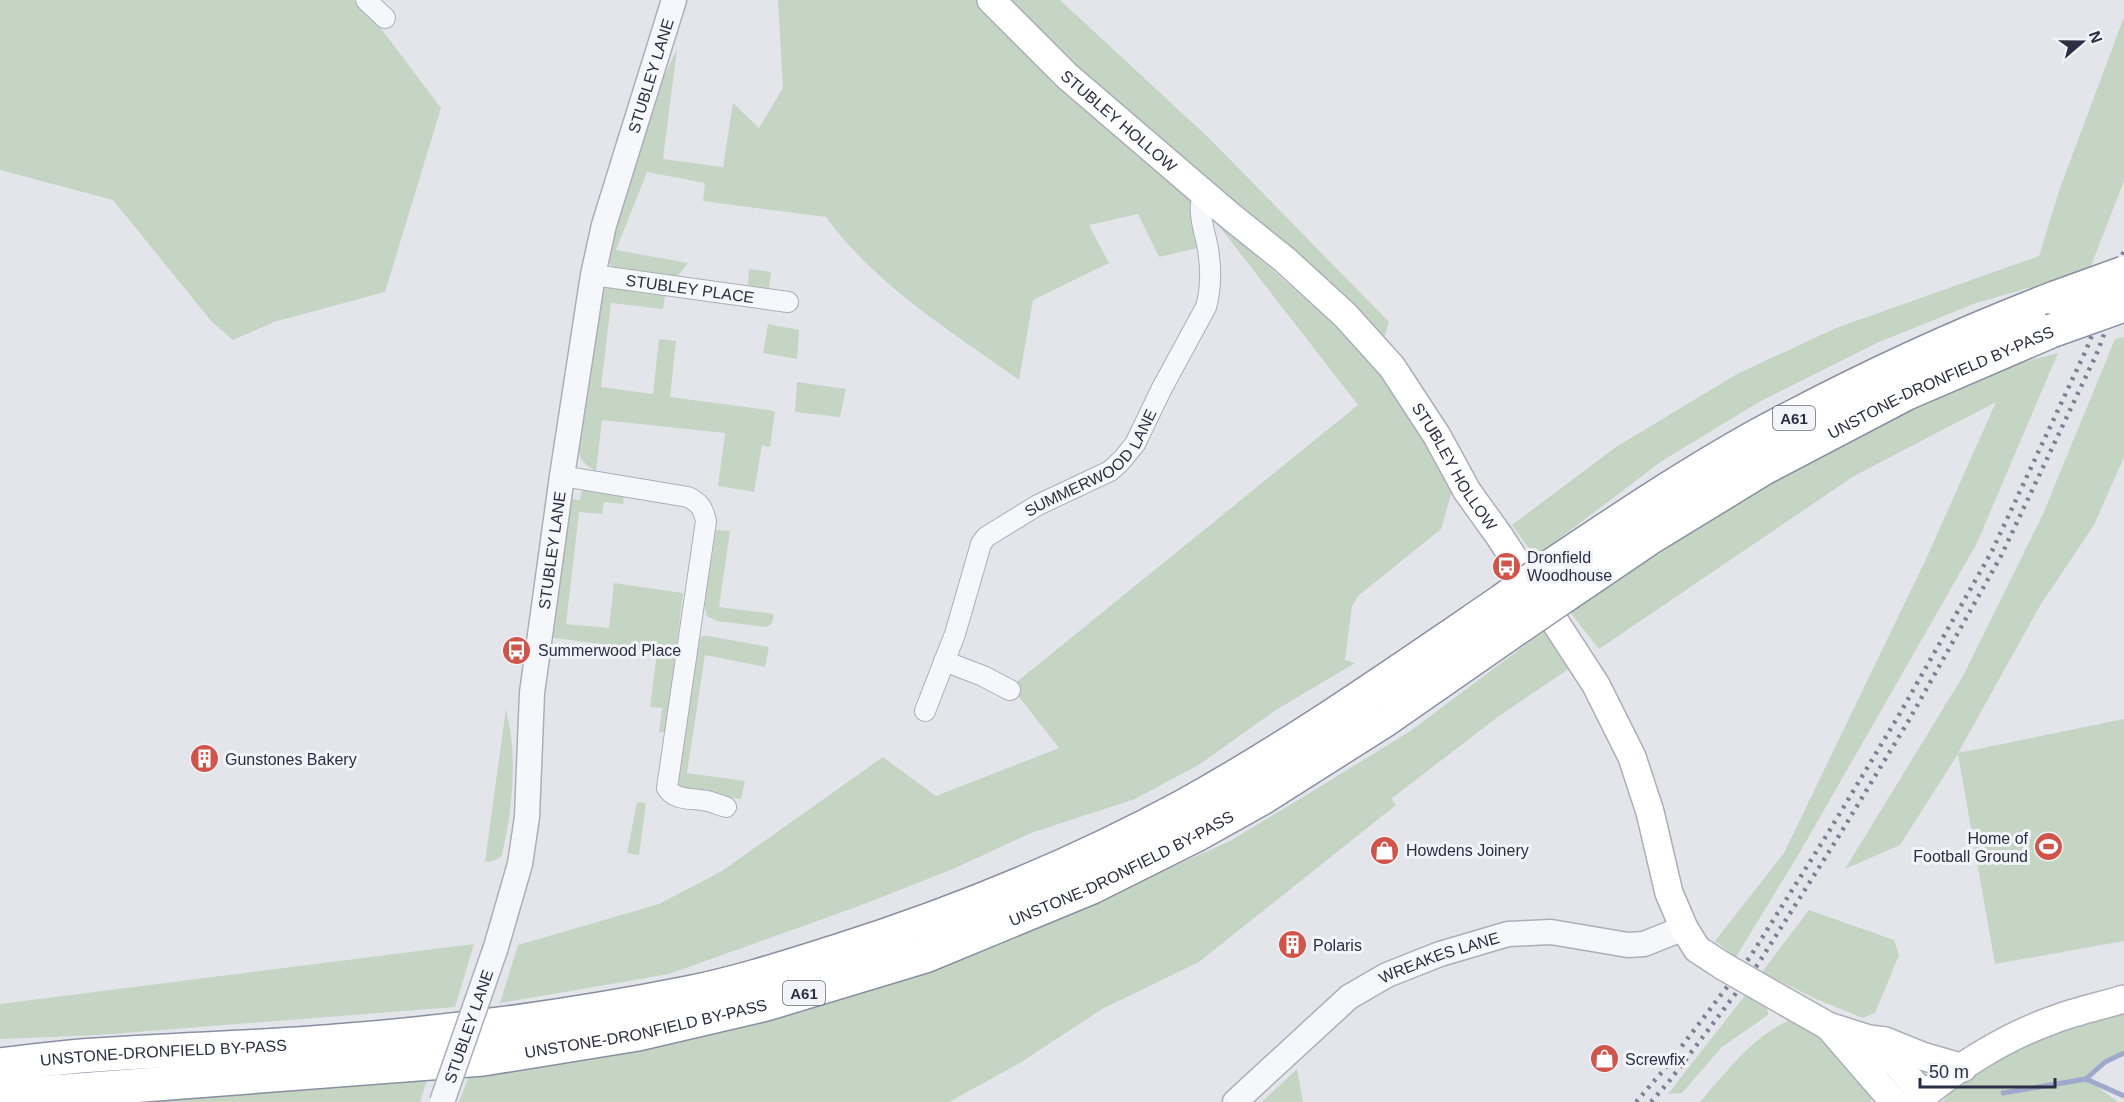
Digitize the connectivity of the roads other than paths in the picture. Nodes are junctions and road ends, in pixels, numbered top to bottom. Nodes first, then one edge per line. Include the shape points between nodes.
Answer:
1 (674, 0) edge
2 (991, 0) edge
3 (369, 1) edge
4 (385, 18) dead end
5 (1204, 193) junction
6 (2124, 273) edge
7 (593, 275) junction
8 (788, 302) dead end
9 (2124, 305) edge
10 (562, 477) junction
11 (1512, 613) junction
12 (944, 661) junction
13 (1010, 690) dead end
14 (925, 711) dead end
15 (726, 807) dead end
16 (1684, 928) junction
17 (2124, 999) edge
18 (1828, 1026) junction
19 (1869, 1039) junction
20 (0, 1065) edge
21 (1963, 1068) junction
22 (0, 1096) edge
23 (1920, 1099) edge
24 (442, 1102) edge
25 (1235, 1102) edge
26 (1894, 1102) edge

1 - 7 street, STUBLEY LANE via 604,225
2 - 5 main road, STUBLEY HOLLOW via 1067,76
3 - 4 street
5 - 12 street, SUMMERWOOD LANE via 1200,204 1208,252 1206,307 1135,444 1110,471 1038,505 986,537
5 - 16 main road, STUBLEY HOLLOW via 1345,315 1392,367 1431,426 1467,491 1596,685 1618,728 1650,812 1669,893
6 - 11 highway, UNSTONE-DRONFIELD BY-PASS / A61, bridge via 1937,346 1757,436 1548,568
7 - 8 street, STUBLEY PLACE
7 - 10 street, STUBLEY LANE
9 - 11 highway, UNSTONE-DRONFIELD BY-PASS / A61, bridge via 2051,331 1906,393 1764,468 1564,596
10 - 15 street via 688,496 704,509 706,521 666,788 680,797
10 - 24 street, STUBLEY LANE, bridge via 532,693 520,864 496,947
11 - 20 highway, UNSTONE-DRONFIELD BY-PASS / A61 via 1369,692 1183,806 1062,866 902,931 789,967 691,992 434,1032
11 - 22 highway, UNSTONE-DRONFIELD BY-PASS / A61 via 1385,720 1262,798 1092,887 925,956 766,1004 662,1029 483,1059
12 - 13 street
12 - 14 street, SUMMERWOOD LANE
16 - 18 main road, STUBLEY HOLLOW, bridge via 1697,949
16 - 25 street, WREAKES LANE via 1644,944 1628,945 1551,932 1508,934 1440,954 1387,975 1349,997
17 - 21 main road via 2054,1020 2005,1041
18 - 19 main road, STUBLEY HOLLOW
18 - 26 main road, STUBLEY HOLLOW
19 - 21 main road, STUBLEY HOLLOW
19 - 23 main road, STUBLEY HOLLOW via 1897,1064
21 - 23 main road

